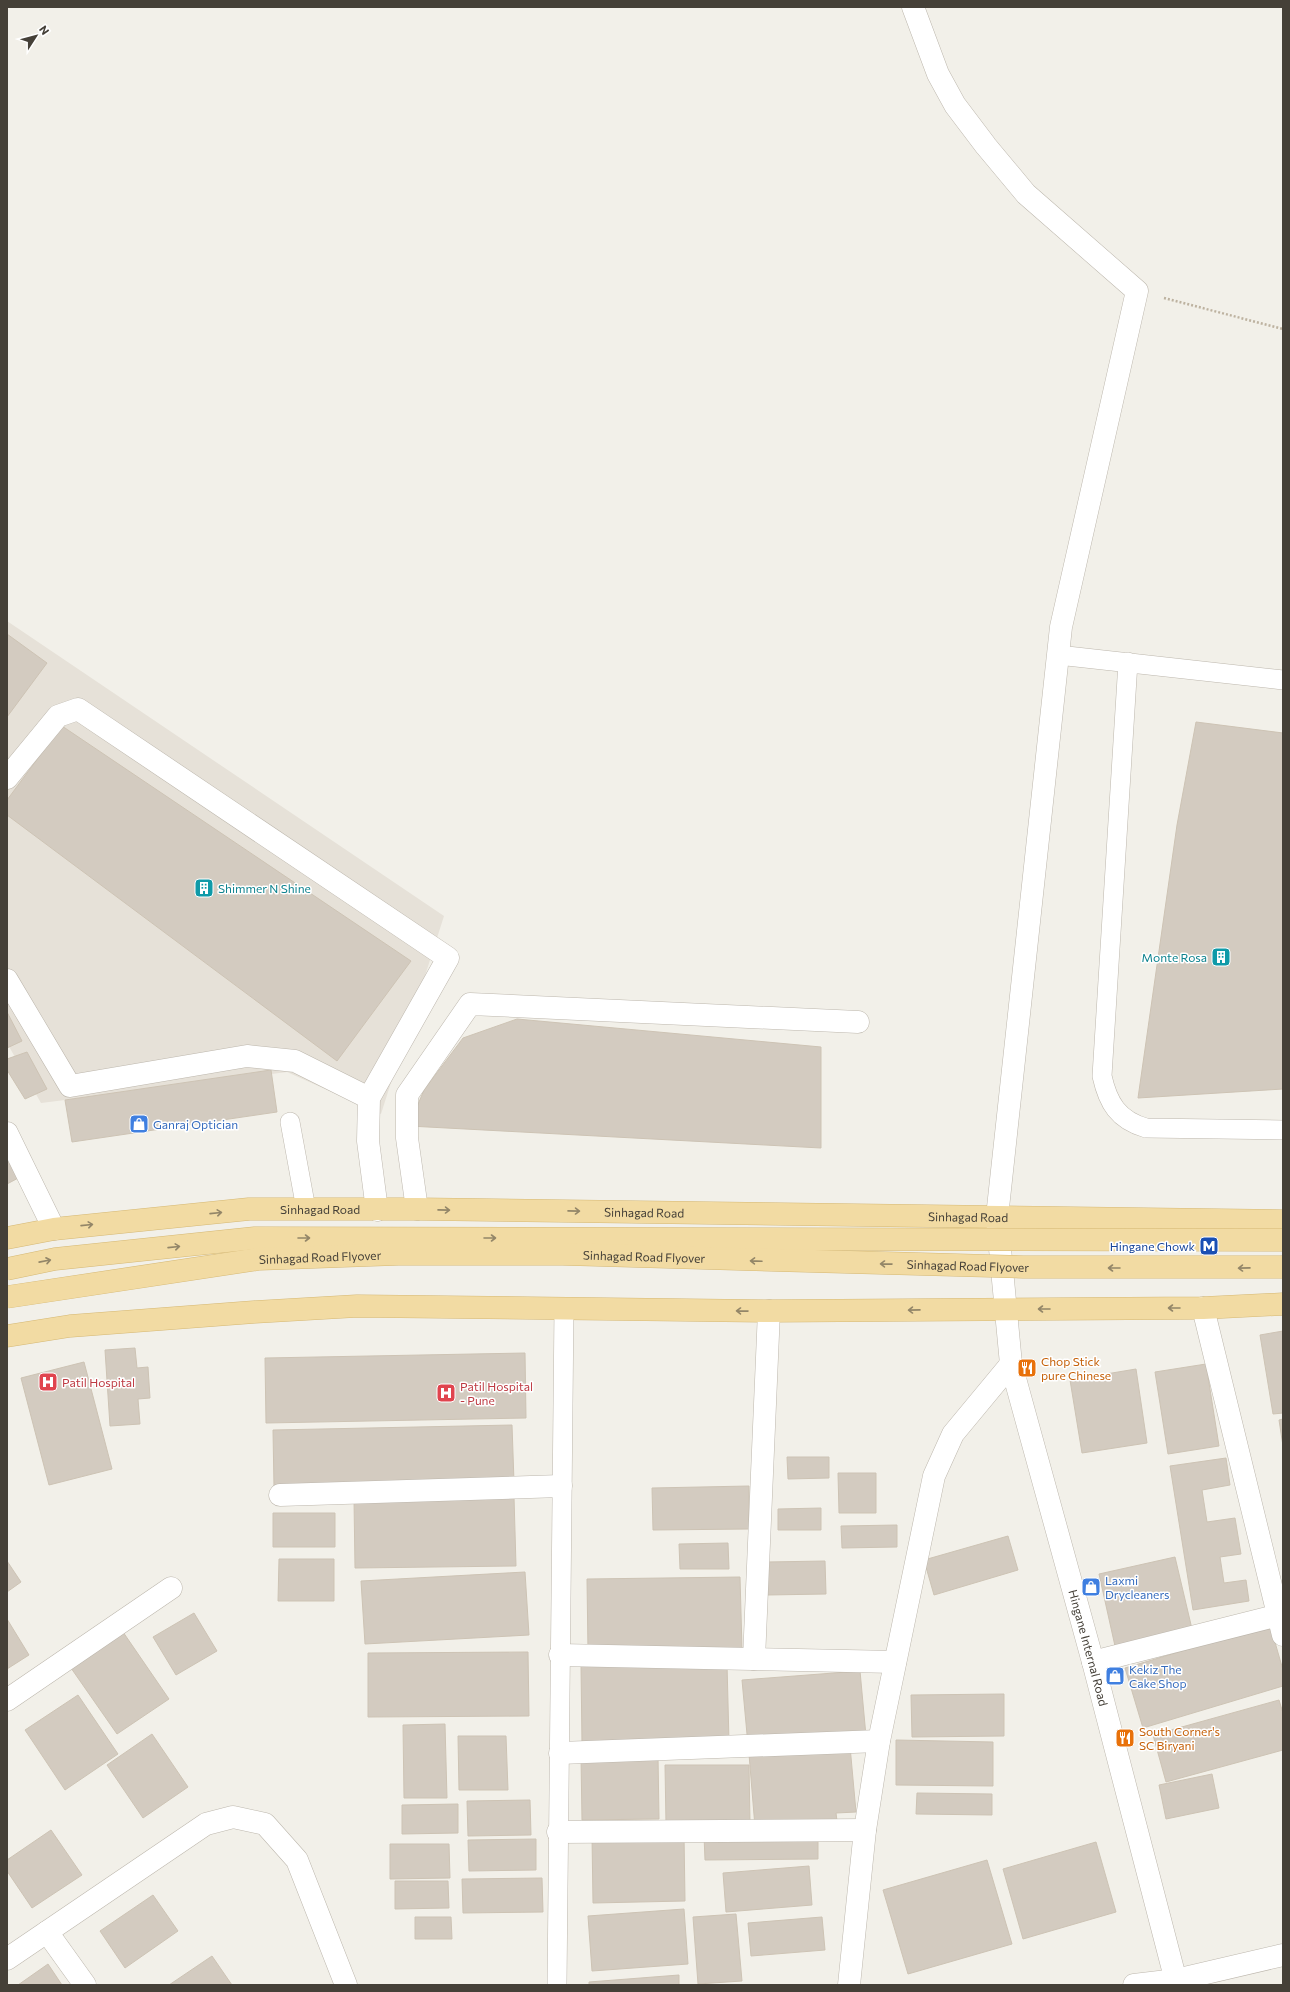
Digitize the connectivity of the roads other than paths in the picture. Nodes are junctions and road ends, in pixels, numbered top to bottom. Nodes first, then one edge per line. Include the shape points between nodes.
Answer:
1 (913, 7) edge
2 (1058, 655) junction
3 (1128, 662) junction
4 (1283, 680) edge
5 (7, 778) edge
6 (7, 980) edge
7 (858, 1022) dead end
8 (369, 1098) junction
9 (290, 1122) dead end
10 (1283, 1130) edge
11 (7, 1133) edge
12 (306, 1209) junction
13 (416, 1209) junction
14 (377, 1210) junction
15 (997, 1217) junction
16 (1283, 1221) edge
17 (54, 1229) junction
18 (7, 1238) edge
19 (1283, 1240) edge
20 (1283, 1267) edge
21 (7, 1269) edge
22 (7, 1297) edge
23 (1283, 1304) edge
24 (564, 1308) junction
25 (1203, 1308) junction
26 (1005, 1309) junction
27 (769, 1311) junction
28 (7, 1336) edge
29 (1011, 1364) junction
30 (561, 1486) junction
31 (280, 1495) dead end
32 (171, 1588) dead end
33 (1281, 1625) edge
34 (560, 1655) junction
35 (754, 1659) junction
36 (895, 1662) junction
37 (1092, 1662) junction
38 (7, 1700) edge
39 (879, 1741) junction
40 (560, 1753) junction
41 (866, 1830) junction
42 (558, 1832) junction
43 (47, 1932) junction
44 (1283, 1955) edge
45 (7, 1959) edge
46 (1176, 1983) edge
47 (85, 1985) edge
48 (346, 1985) edge
49 (558, 1985) edge
50 (849, 1985) edge
51 (1134, 1985) edge

1 - 2 street, Hingane Internal Road via 941,80 955,105 986,146 1026,194 1137,291 1061,627
2 - 3 lane
2 - 15 street, Hingane Internal Road
3 - 4 lane
3 - 10 lane via 1102,1076 1107,1096 1117,1112 1132,1124 1146,1128
5 - 8 street via 58,716 78,709 448,958
6 - 8 street via 70,1086 247,1056 295,1061
7 - 13 street via 470,1004 407,1095 407,1138
8 - 14 street via 368,1141
9 - 12 lane
11 - 17 street
12 - 14 main road, Sinhagad Road
17 -> 12 main road, Sinhagad Road via 249,1209
13 - 14 main road, Sinhagad Road
13 -> 15 main road, Sinhagad Road
15 - 16 main road, Sinhagad Road
15 - 26 street, Hingane Internal Road
17 - 18 main road, Sinhagad Road
21 -> 19 main road, Sinhagad Road Flyover, bridge via 55,1259 255,1238
20 -> 22 main road, Sinhagad Road Flyover, bridge via 1023,1267 563,1254 398,1254 259,1259
23 - 25 main road
27 -> 24 main road
24 - 28 main road via 358,1306 70,1326
24 - 30 lane
25 -> 26 main road
25 - 33 street
26 -> 27 main road
26 - 29 street, Hingane Internal Road
27 - 35 street
29 - 36 street via 953,1434 934,1476
29 - 37 street, Hingane Internal Road
30 - 31 street
30 - 34 lane
32 - 38 street
33 - 37 street
34 - 35 street
34 - 40 lane
35 - 36 street
36 - 39 street
37 - 46 street, Hingane Internal Road
39 - 40 street
39 - 41 street
40 - 42 lane
41 - 42 street
41 - 50 street
42 - 49 lane
43 - 45 street
43 - 47 street
43 - 48 street via 206,1824 233,1817 265,1824 297,1860
44 - 46 street
46 - 51 street

